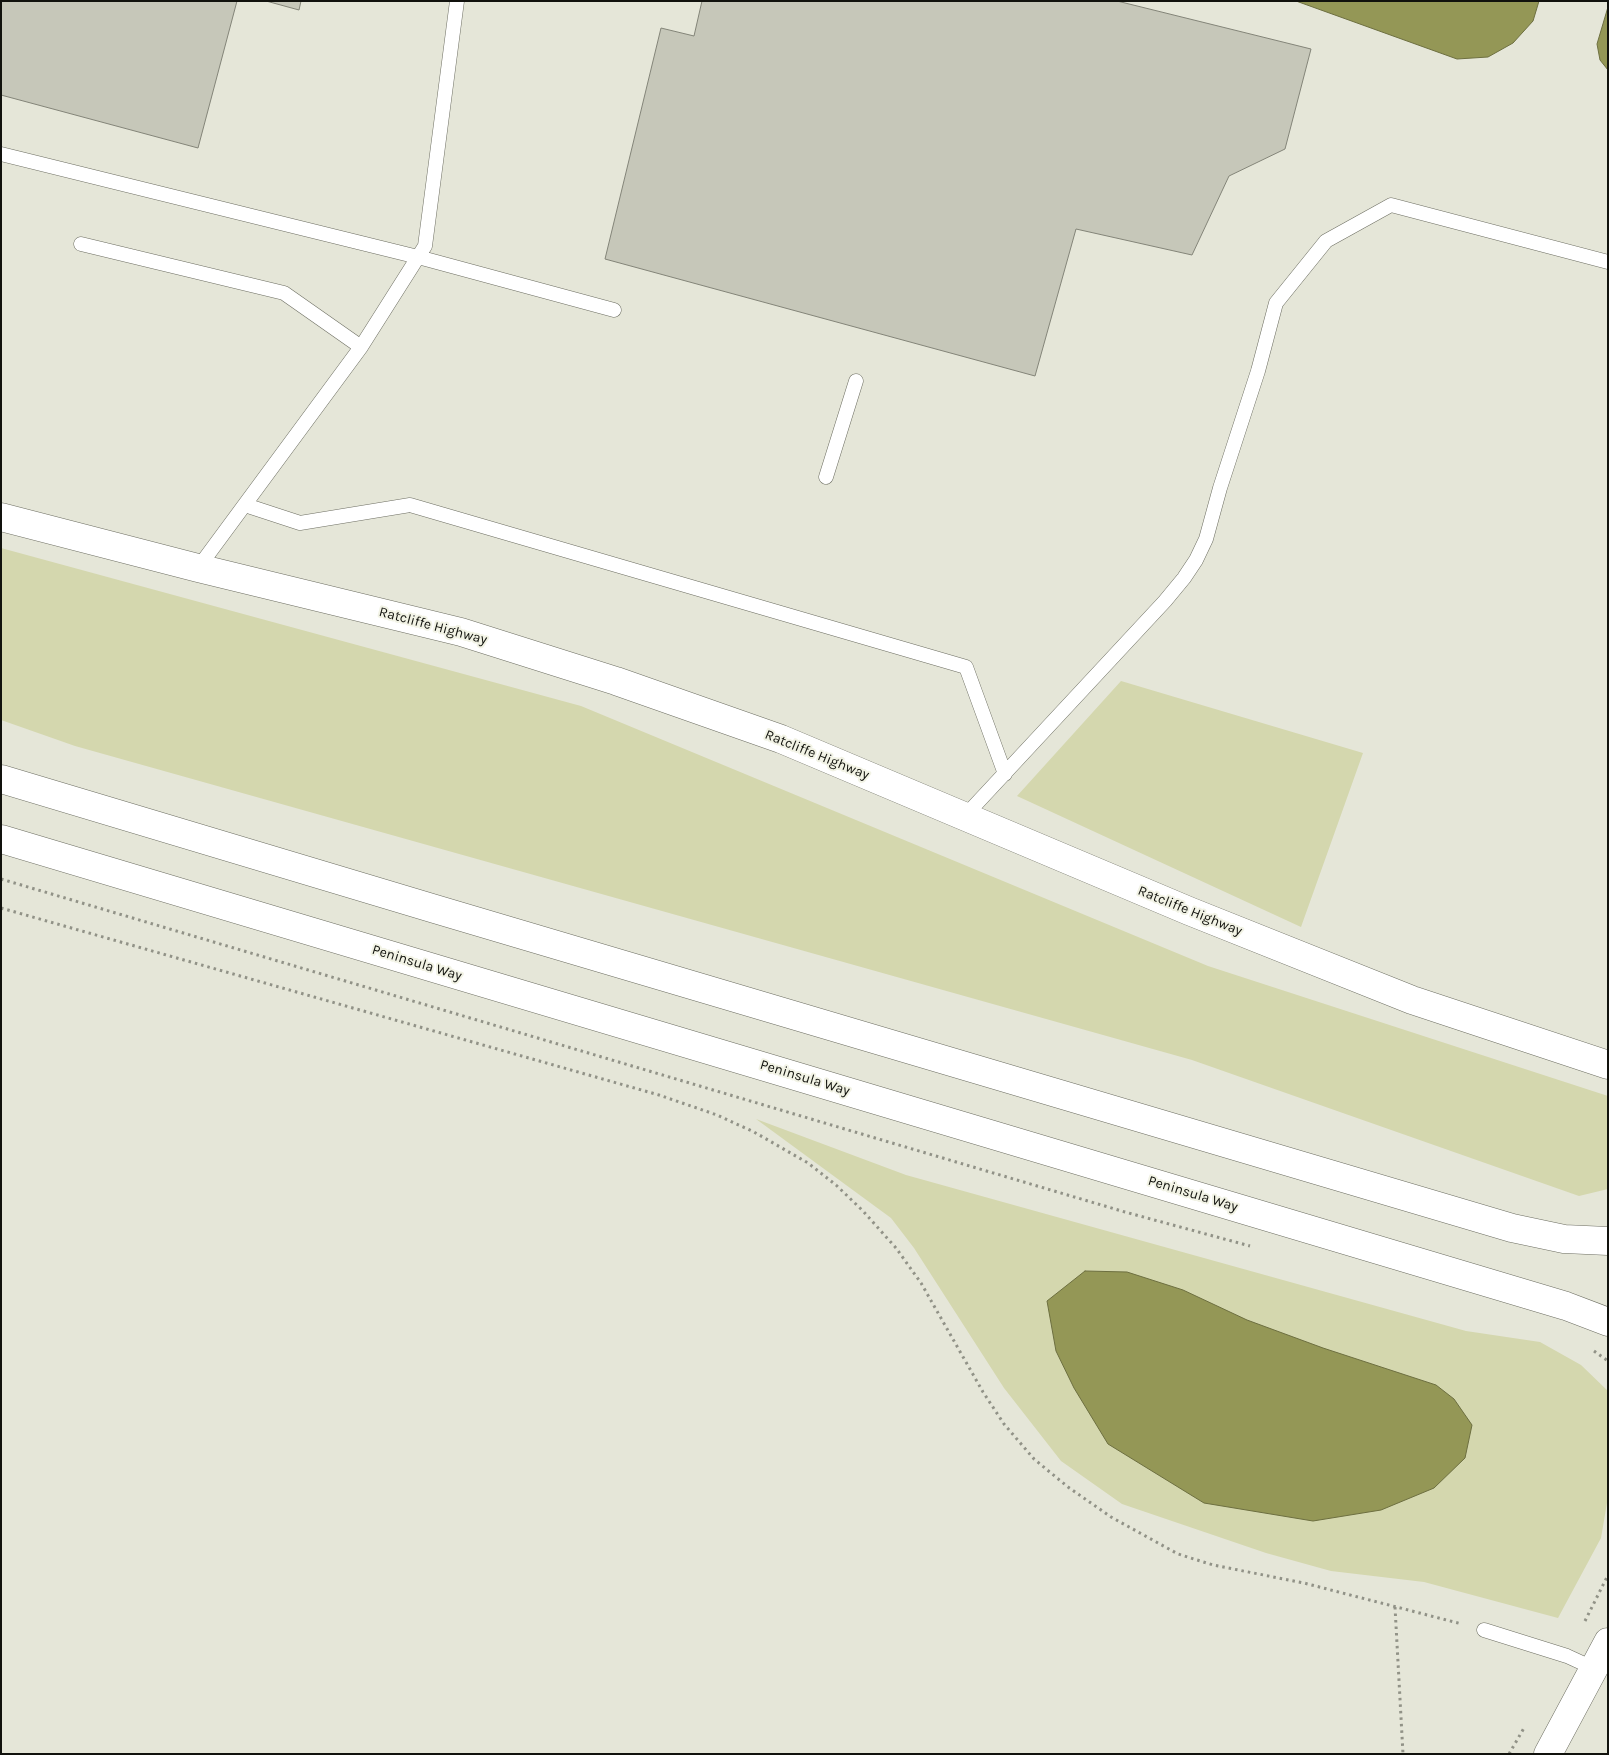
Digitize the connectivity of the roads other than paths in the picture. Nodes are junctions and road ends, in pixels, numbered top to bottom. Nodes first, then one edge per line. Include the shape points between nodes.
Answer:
1 (457, 1) edge
2 (1, 154) edge
3 (81, 244) dead end
4 (418, 257) junction
5 (1608, 262) edge
6 (614, 310) dead end
7 (361, 347) junction
8 (856, 381) dead end
9 (826, 477) dead end
10 (245, 505) junction
11 (1, 517) edge
12 (198, 568) junction
13 (1005, 774) junction
14 (1, 779) edge
15 (965, 816) junction
16 (1, 839) edge
17 (1608, 1065) edge
18 (1608, 1241) edge
19 (1608, 1322) edge
20 (1484, 1630) road end
21 (1608, 1642) edge
22 (1593, 1668) junction
23 (1548, 1754) edge

1 - 4 lane via 425,246
2 - 4 lane
3 - 7 lane via 284,294
4 - 6 lane
4 - 7 lane
5 - 13 lane via 1391,205 1326,241 1276,303 1206,539 1196,560 1165,601
7 - 10 lane
8 - 9 lane
10 - 12 lane
10 - 13 lane via 300,523 410,505 966,667
11 - 12 main road, Ratcliffe Highway
12 - 15 main road, Ratcliffe Highway via 461,632 607,678 781,739
13 - 15 lane
14 - 18 main road via 1512,1228 1564,1239
15 - 17 main road, Ratcliffe Highway via 1189,911 1412,1000
16 - 19 main road, Peninsula Way via 1566,1306
20 - 22 lane via 1567,1656
21 - 22 main road
22 - 23 main road

